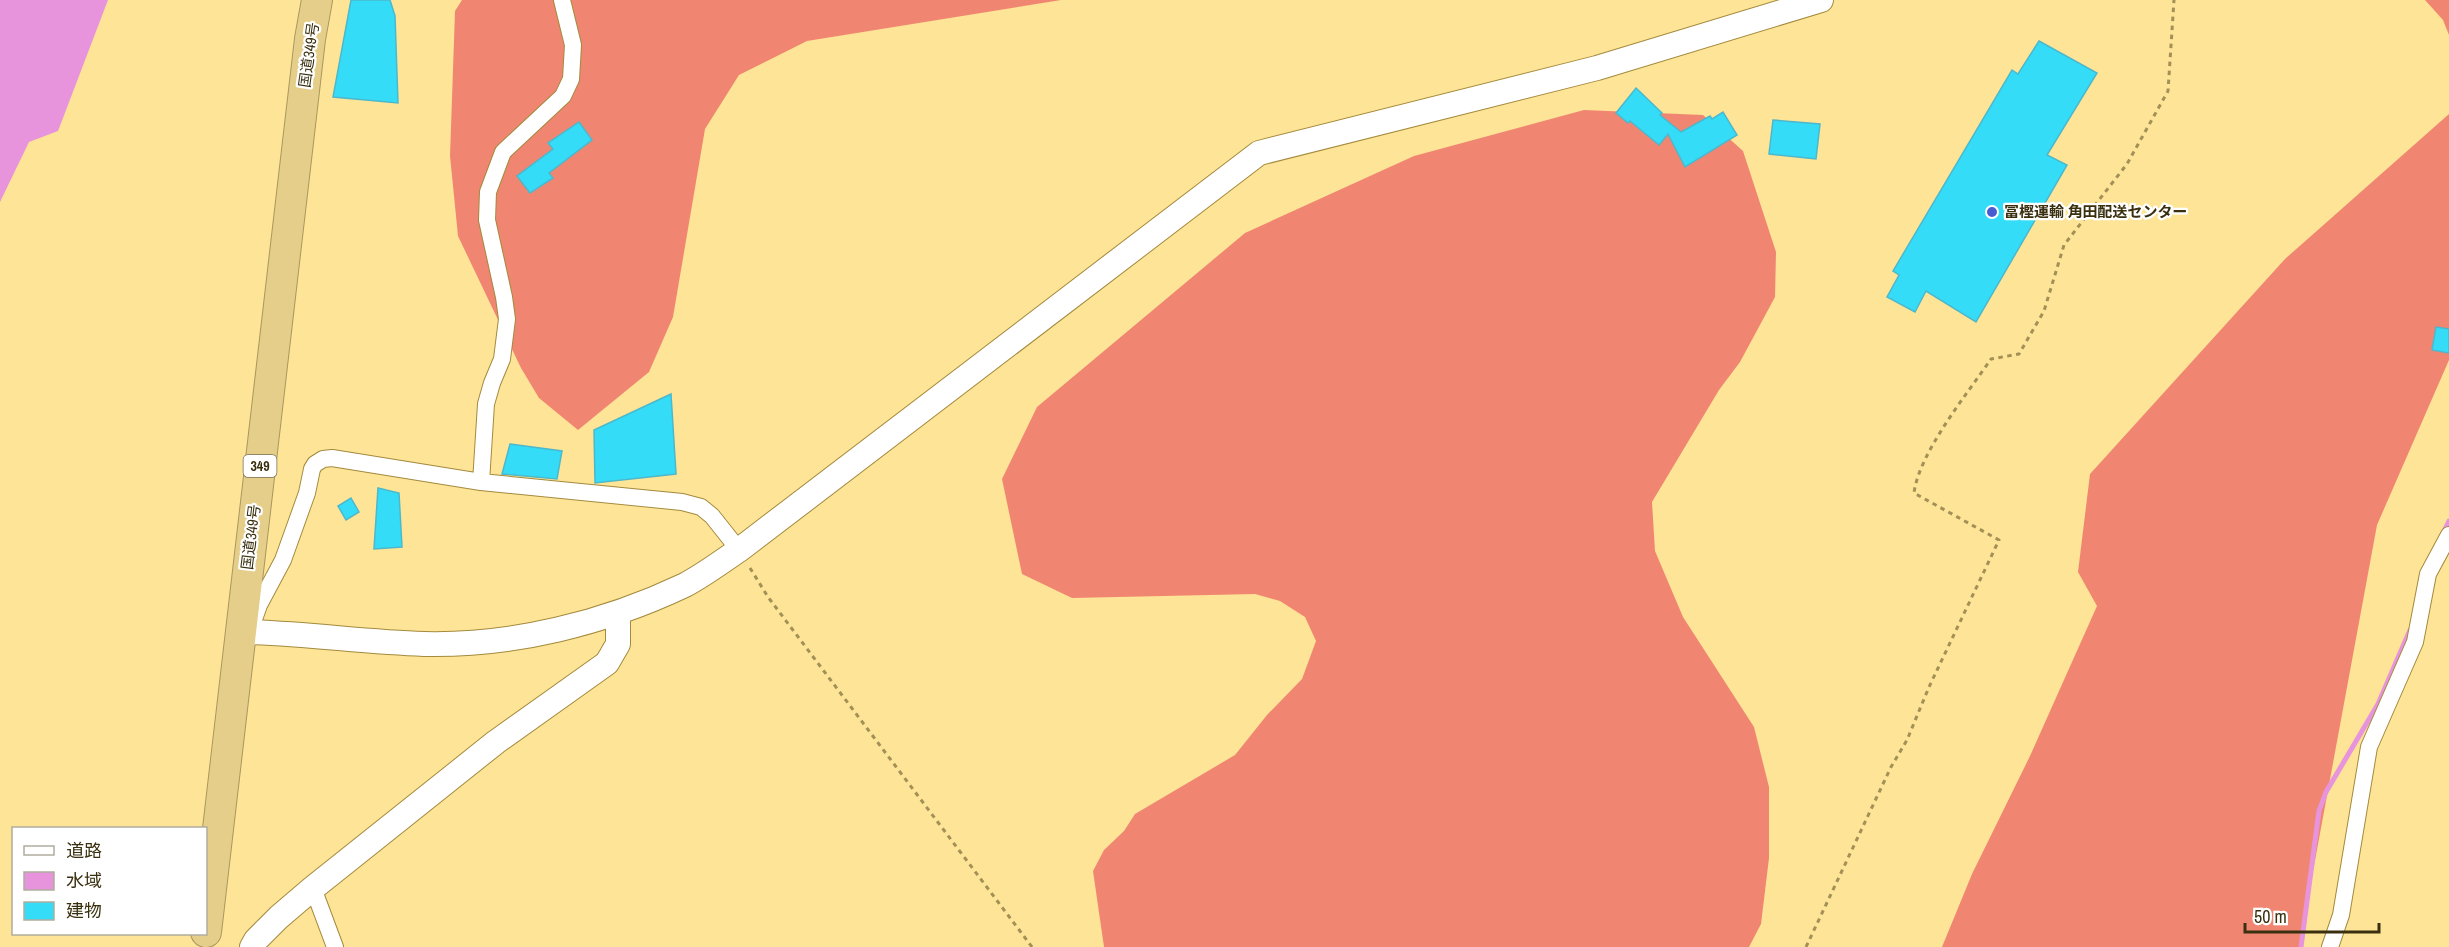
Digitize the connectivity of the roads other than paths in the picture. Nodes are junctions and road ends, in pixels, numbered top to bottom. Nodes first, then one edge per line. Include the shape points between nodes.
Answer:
1 (317, 0) edge
2 (562, 0) edge
3 (1821, 0) edge
4 (481, 482) junction
5 (2449, 536) edge
6 (739, 550) junction
7 (618, 614) junction
8 (245, 632) junction
9 (313, 888) junction
10 (207, 918) edge
11 (252, 947) edge
12 (335, 947) edge
13 (2330, 947) edge

1 - 8 highway, 国道349号 / 349
2 - 4 street via 573,45 571,79 563,96 503,152 488,192 487,220 507,319 502,359 486,404
3 - 6 street via 1597,68 1259,153
4 - 6 street via 701,507
4 - 8 street via 332,458 315,464 283,560
5 - 13 street via 2428,574 2415,642 2369,747 2342,915
6 - 7 street via 687,584
7 - 8 street via 562,628 471,642 425,644
7 - 9 street via 618,644 607,663 496,742
8 - 10 highway, 国道349号 / 349
9 - 11 street via 279,916
9 - 12 street

